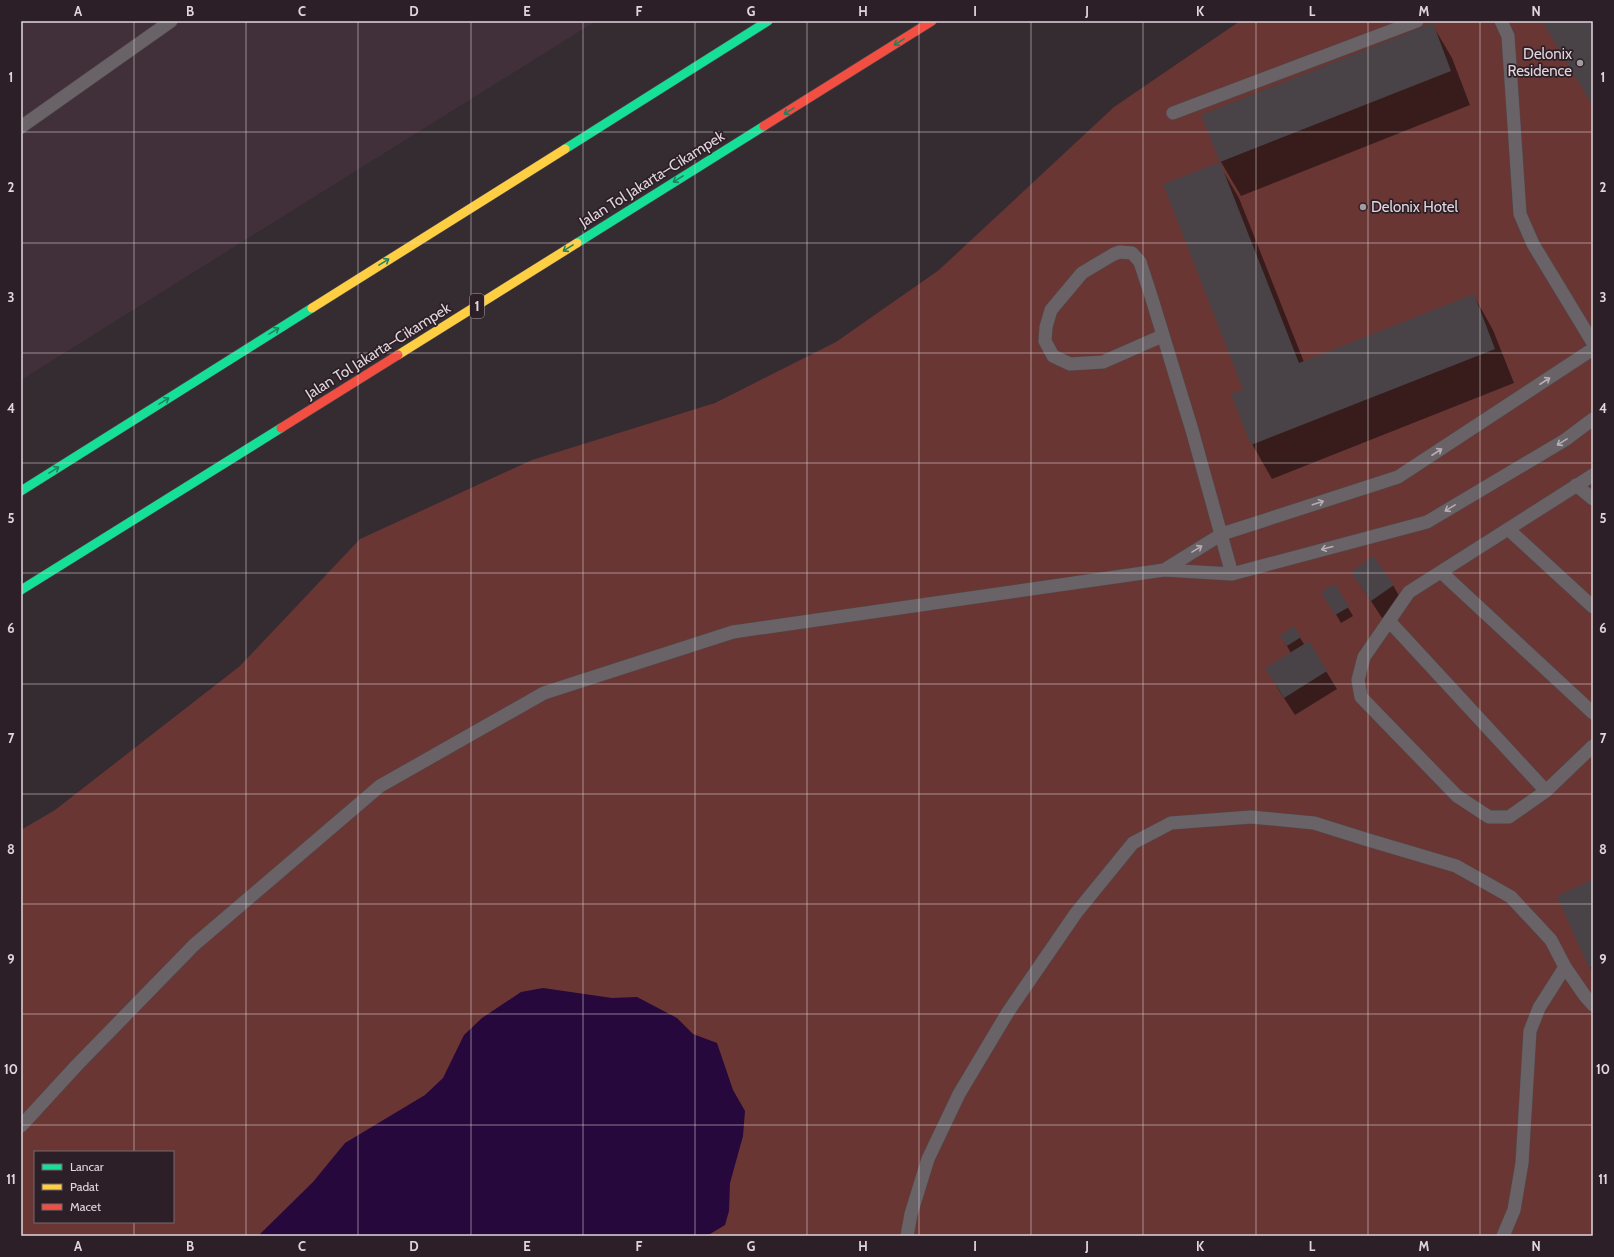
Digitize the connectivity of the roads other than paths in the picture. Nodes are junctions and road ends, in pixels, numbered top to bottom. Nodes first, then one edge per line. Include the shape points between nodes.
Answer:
1 (171, 21) edge
2 (768, 21) edge
3 (932, 21) edge
4 (1417, 21) edge
5 (1501, 21) edge
6 (1173, 113) dead end
7 (21, 127) edge
8 (1162, 336) junction
9 (1593, 344) edge
10 (1593, 349) edge
11 (1593, 419) edge
12 (1593, 475) edge
13 (1576, 485) junction
14 (21, 491) edge
15 (1593, 499) edge
16 (1508, 529) junction
17 (1222, 534) junction
18 (1164, 570) junction
19 (1441, 572) junction
20 (1232, 574) junction
21 (21, 590) edge
22 (1593, 607) edge
23 (1389, 621) junction
24 (1593, 713) edge
25 (1593, 746) edge
26 (1546, 791) junction
27 (1565, 967) junction
28 (1593, 1004) edge
29 (21, 1126) edge
30 (907, 1236) edge
31 (1503, 1236) edge

1 - 7 lane
14 -> 2 highway
3 -> 21 highway, Jalan Tol Jakarta–Cikampek / 1
4 - 6 lane
5 - 9 lane via 1508,36 1520,214 1533,244
8 - 8 lane via 1103,362 1070,364 1052,356 1044,341 1051,310 1062,296 1082,273 1120,252 1132,253 1140,262
8 - 17 lane
17 -> 10 lane via 1398,477
11 -> 20 lane via 1565,440 1426,522
12 - 13 lane
13 - 15 lane
13 - 16 lane
16 - 19 lane
16 - 22 lane
18 -> 17 lane
17 - 20 lane
18 - 20 lane
18 - 29 lane via 733,632 544,693 380,786 194,946
19 - 23 lane via 1409,592
19 - 24 lane
23 - 26 lane
23 - 26 lane via 1364,657 1358,680 1362,697 1457,796 1489,818 1509,817
25 - 26 lane
27 - 28 lane
27 - 30 lane via 1551,940 1511,897 1456,866 1314,822 1251,817 1171,823 1133,843 1076,913 1008,1012 959,1094 928,1159
27 - 31 lane via 1539,1008 1530,1032 1522,1163 1514,1210

